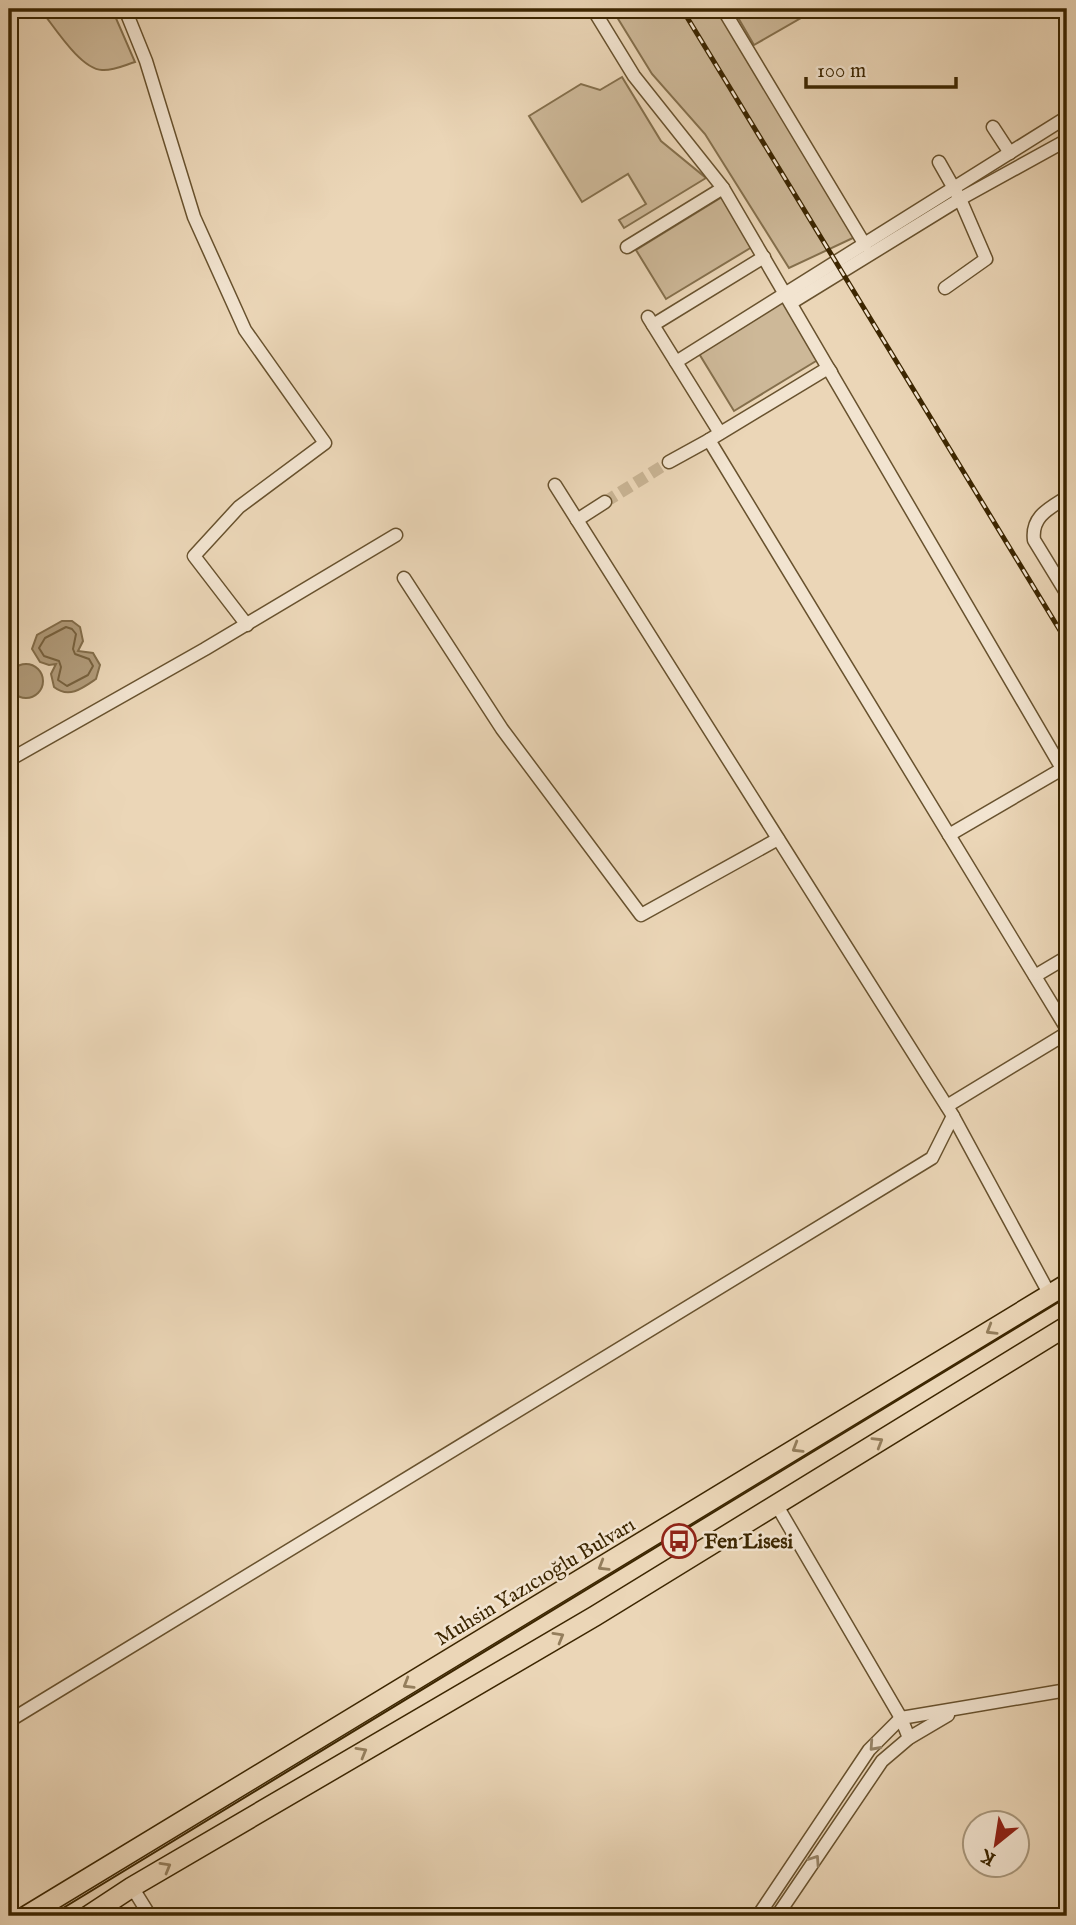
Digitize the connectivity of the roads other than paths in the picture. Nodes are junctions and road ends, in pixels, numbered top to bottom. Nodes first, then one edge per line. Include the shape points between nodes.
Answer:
1 (125, 9) edge
2 (593, 9) edge
3 (723, 9) edge
4 (1067, 117) edge
5 (993, 127) dead end
6 (1067, 140) edge
7 (1010, 153) junction
8 (939, 162) dead end
9 (723, 188) junction
10 (957, 194) junction
11 (865, 245) junction
12 (626, 247) dead end
13 (764, 257) junction
14 (945, 288) dead end
15 (788, 299) junction
16 (676, 362) junction
17 (831, 372) junction
18 (714, 437) junction
19 (668, 462) tunnel mouth
20 (555, 485) dead end
21 (1067, 497) edge
22 (605, 502) tunnel mouth
23 (577, 520) junction
24 (396, 535) dead end
25 (404, 578) dead end
26 (1067, 594) edge
27 (247, 625) junction
28 (9, 760) edge
29 (1065, 773) edge
30 (949, 835) junction
31 (779, 839) junction
32 (1067, 957) edge
33 (1035, 976) junction
34 (1067, 1031) edge
35 (950, 1111) junction
36 (1067, 1282) edge
37 (1050, 1295) junction
38 (1066, 1328) edge
39 (776, 1504) junction
40 (1067, 1690) edge
41 (954, 1711) junction
42 (901, 1718) junction
43 (9, 1720) edge
44 (909, 1738) junction
45 (132, 1887) junction
46 (26, 1916) edge
47 (88, 1916) edge
48 (150, 1916) edge
49 (758, 1916) edge
50 (777, 1916) edge

1 - 27 street via 146,61 194,217 245,330 325,443 239,508 194,556
2 - 9 street via 634,76
3 - 11 street
4 - 7 street
5 - 7 street
6 - 10 street
7 - 10 street
8 - 10 street
9 - 12 street
9 - 13 street
10 - 11 street
10 - 14 street via 986,259
10 - 15 street
11 - 15 street
13 - 15 street
13 - 16 street via 650,321
15 - 16 street
15 - 17 street
16 - 18 street
17 - 18 street via 828,368
17 - 29 street
18 - 19 street
18 - 30 street
20 - 23 street
21 - 26 street via 1040,516 1033,535
22 - 23 street
23 - 31 street
24 - 27 street
25 - 31 street via 502,729 641,915
27 - 28 street
29 - 30 street
30 - 33 street
31 - 35 street
32 - 33 street
33 - 34 street
34 - 35 street
35 - 37 street
35 - 43 street via 932,1158
36 - 37 highway, Muhsin Yazıcıoğlu Bulvarı
37 -> 46 highway, Muhsin Yazıcıoğlu Bulvarı
39 -> 38 highway
39 - 42 street
45 -> 39 highway
40 - 41 street
41 - 42 street
41 - 44 street
42 - 44 street
42 -> 49 street via 869,1750
50 -> 44 street via 882,1761
45 - 47 highway
45 - 48 street

